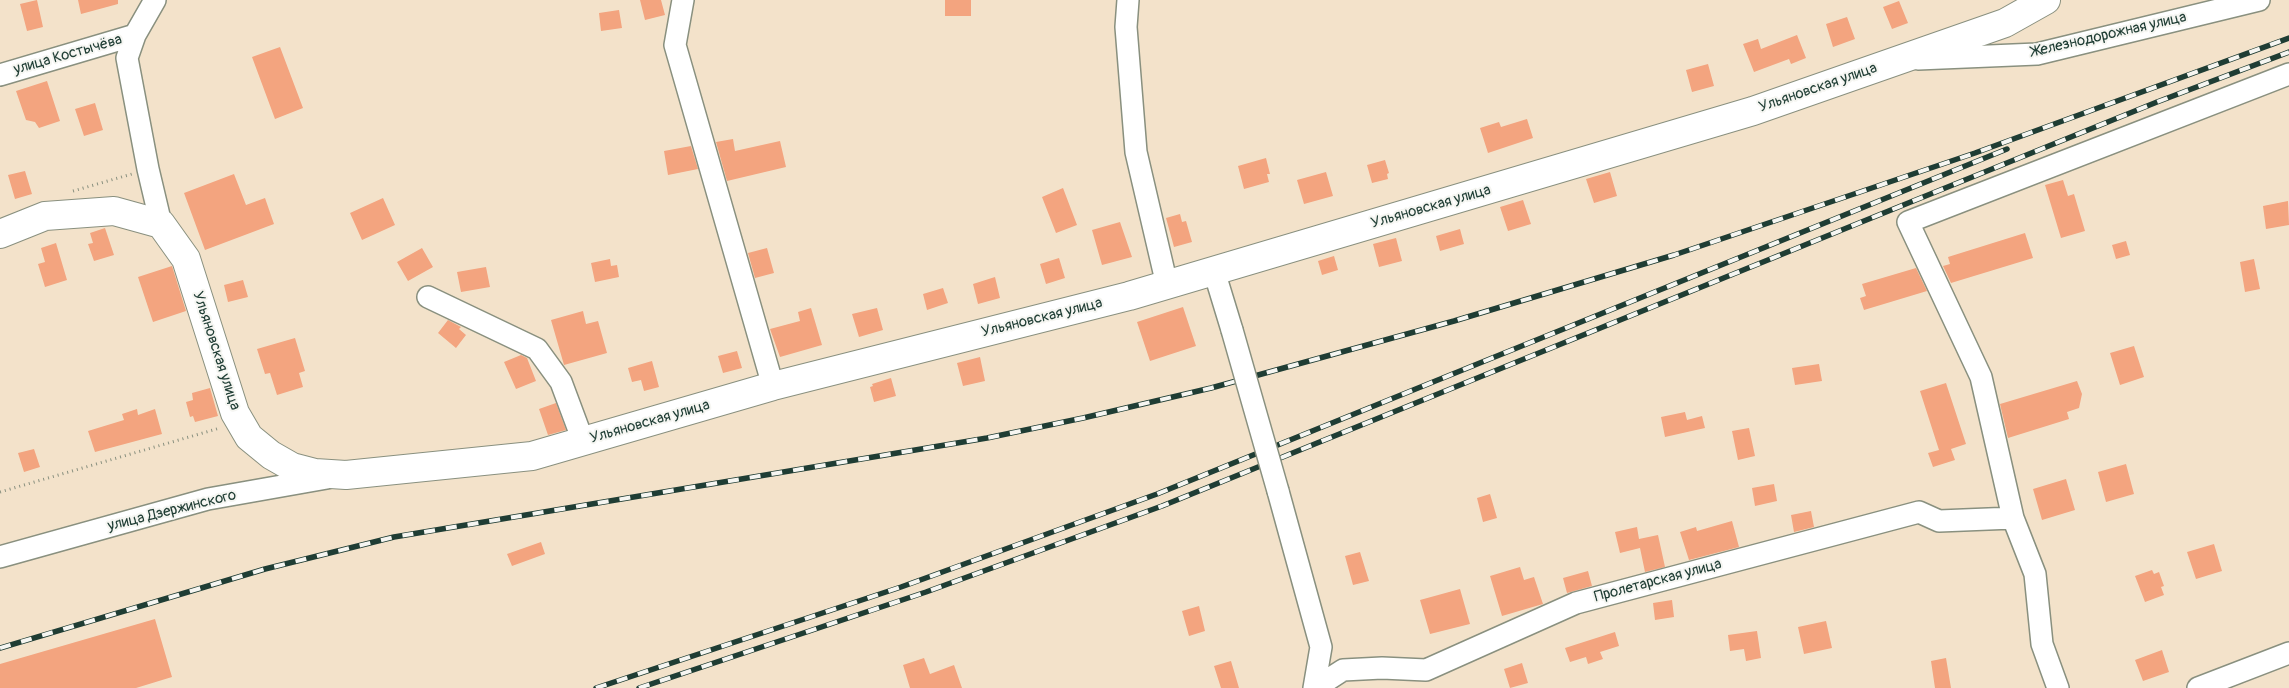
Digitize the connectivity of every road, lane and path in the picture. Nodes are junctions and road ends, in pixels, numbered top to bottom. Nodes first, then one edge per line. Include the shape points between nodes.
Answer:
1 (155, 0) edge
2 (683, 0) edge
3 (1128, 0) edge
4 (2046, 0) edge
5 (2259, 0) edge
6 (135, 35) junction
7 (1898, 60) junction
8 (2289, 74) edge
9 (0, 75) edge
10 (161, 224) junction
11 (0, 234) edge
12 (1214, 271) junction
13 (1167, 285) junction
14 (428, 297) dead end
15 (773, 386) junction
16 (240, 422) junction
17 (584, 441) junction
18 (346, 475) junction
19 (0, 492) edge
20 (2013, 518) junction
21 (0, 557) edge
22 (2289, 653) edge
23 (1314, 688) edge
24 (2058, 688) edge
25 (2198, 688) edge

1 - 6 street
2 - 15 street via 675,45
3 - 13 street via 1126,27 1136,152
4 - 7 main road, Ульяновская улица via 2005,23
5 - 7 street, Железнодорожная улица via 2037,54
6 - 9 street, улица Костычёва
6 - 10 street via 127,58
7 - 12 main road, Ульяновская улица via 1753,111
8 - 20 street via 1908,222 1981,376
10 - 11 main road via 114,211 45,216
10 - 16 main road, Ульяновская улица via 186,259
12 - 13 main road, Ульяновская улица
12 - 23 street, bridge via 1321,647
13 - 15 main road, Ульяновская улица
14 - 17 street via 537,349 561,382
15 - 17 main road, Ульяновская улица
16 - 18 main road, Ульяновская улица via 249,437 292,467
16 - 19 path
17 - 18 main road, Ульяновская улица via 532,456
18 - 21 street, улица Дзержинского via 208,499
20 - 23 street, Пролетарская улица via 1939,521 1919,512 1576,603 1426,670 1343,670
20 - 24 street via 2035,574 2042,644
22 - 25 street

